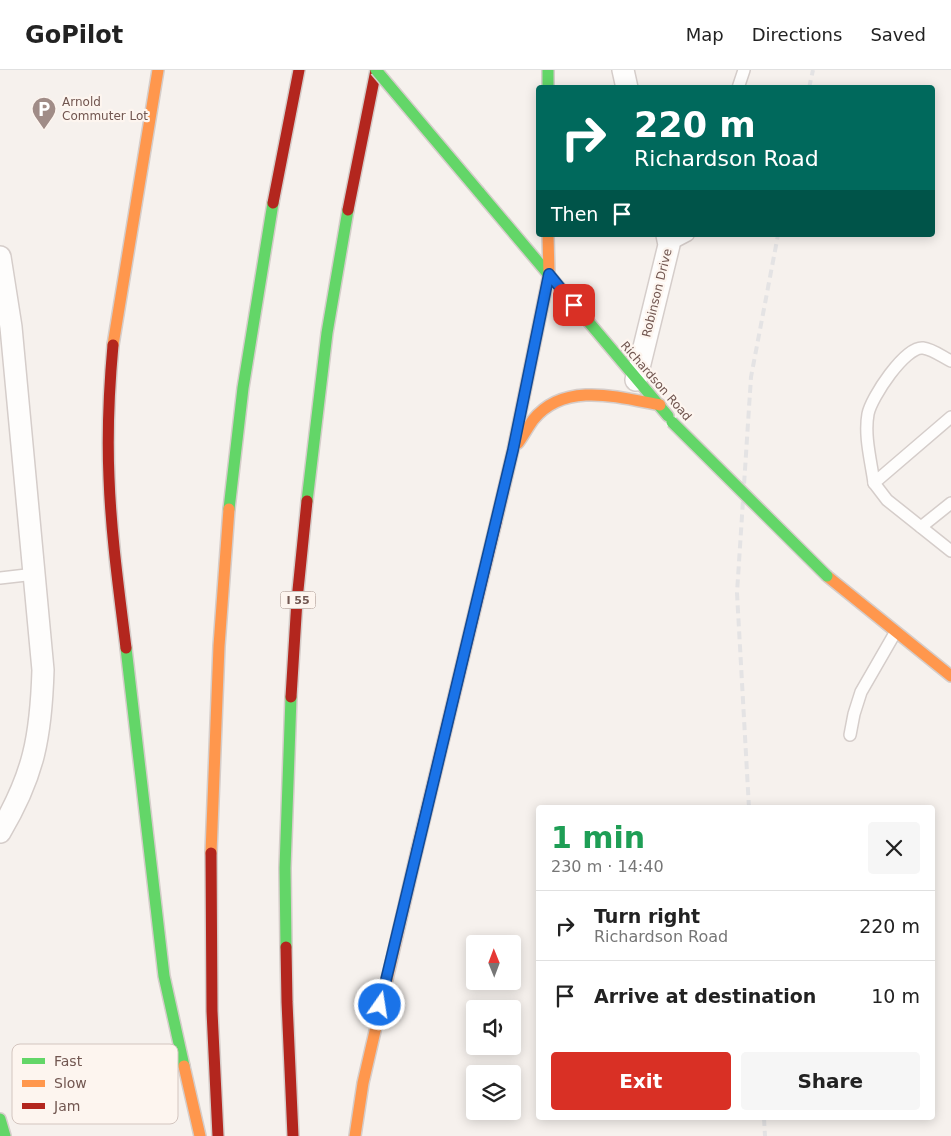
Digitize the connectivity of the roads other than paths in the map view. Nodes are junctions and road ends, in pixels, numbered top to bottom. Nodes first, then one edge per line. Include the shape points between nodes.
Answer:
1 (158, 70) edge
2 (298, 70) edge
3 (376, 70) edge
4 (548, 70) edge
5 (623, 70) edge
6 (744, 70) edge
7 (548, 85) edge
8 (626, 85) edge
9 (739, 85) edge
10 (548, 237) edge
11 (674, 238) edge
12 (0, 257) edge
13 (549, 274) junction
14 (951, 361) edge
15 (636, 380) junction
16 (660, 405) junction
17 (951, 417) edge
18 (513, 450) junction
19 (874, 483) junction
20 (951, 503) edge
21 (921, 527) junction
22 (951, 551) edge
23 (35, 574) junction
24 (0, 578) edge
25 (895, 633) junction
26 (951, 676) edge
27 (850, 735) dead end
28 (0, 832) edge
29 (0, 1119) edge
30 (5, 1136) edge
31 (200, 1136) edge
32 (218, 1136) edge
33 (293, 1136) edge
34 (355, 1136) edge

1 - 31 main road via 114,333 109,478 164,976
2 - 32 main road via 261,269 243,391 220,630 210,877
3 - 13 main road, Richardson Road, bridge
3 - 33 main road, I 55 via 323,366 297,610 286,856
4 - 7 main road
5 - 8 street
6 - 9 lane
10 - 13 main road
11 - 15 street, Robinson Drive
12 - 23 street via 11,327
13 - 15 main road, Richardson Road
13 - 18 main road
14 - 19 lane via 924,348 916,349 899,363 877,394 868,412 867,433
15 - 16 main road, Richardson Road
16 - 18 main road via 601,394 573,396 551,405 534,419
16 - 25 main road, Richardson Road, bridge via 672,422 827,576
17 - 19 lane
18 - 34 main road via 380,1005
19 - 21 lane via 887,500
20 - 21 lane
21 - 22 lane
23 - 24 lane
23 - 28 street via 43,670 39,734 28,777
25 - 26 main road, Richardson Road
25 - 27 lane via 861,692
29 - 30 main road

